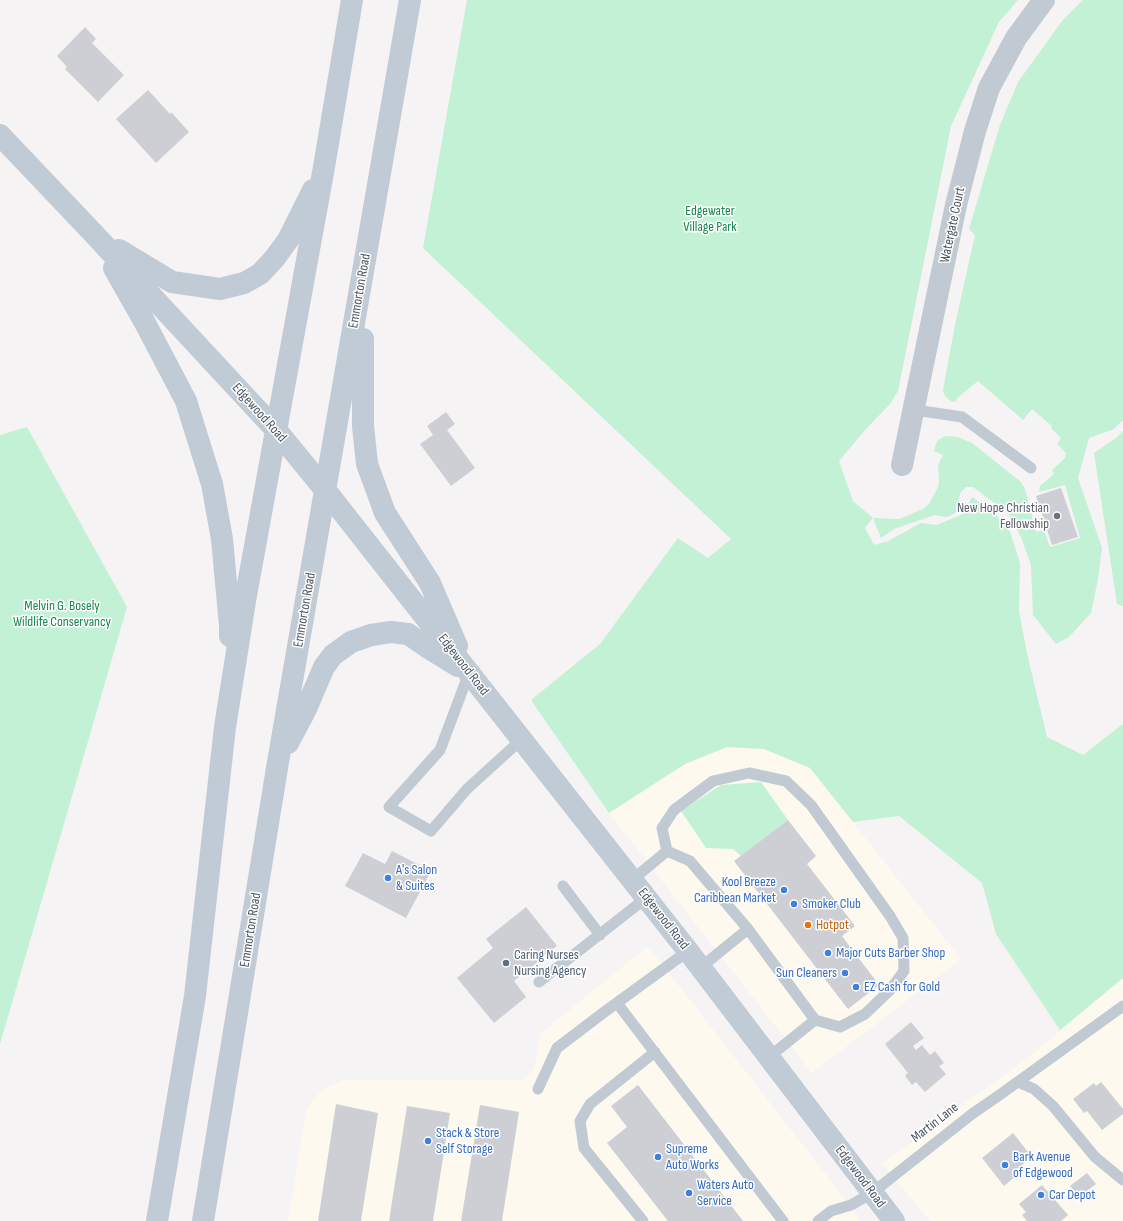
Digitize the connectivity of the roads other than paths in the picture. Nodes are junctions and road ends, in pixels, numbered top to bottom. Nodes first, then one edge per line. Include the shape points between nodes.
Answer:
1 (352, 0) edge
2 (410, 0) edge
3 (1044, 0) edge
4 (0, 135) edge
5 (324, 167) junction
6 (94, 234) junction
7 (362, 278) junction
8 (914, 410) junction
9 (277, 431) junction
10 (902, 465) dead end
11 (1031, 468) dead end
12 (326, 491) junction
13 (469, 673) junction
14 (225, 727) junction
15 (522, 739) junction
16 (278, 762) junction
17 (667, 851) junction
18 (632, 880) junction
19 (563, 886) dead end
20 (646, 898) junction
21 (748, 929) junction
22 (600, 935) junction
23 (694, 960) junction
24 (539, 982) dead end
25 (617, 1002) junction
26 (1123, 1006) edge
27 (815, 1020) junction
28 (655, 1052) junction
29 (769, 1057) junction
30 (1018, 1082) junction
31 (538, 1090) dead end
32 (1123, 1180) edge
33 (872, 1193) junction
34 (157, 1221) edge
35 (203, 1221) edge
36 (643, 1221) edge
37 (783, 1221) edge
38 (818, 1221) edge
39 (894, 1221) edge

1 - 5 main road
2 - 7 main road, Emmorton Road
3 - 8 street, Watergate Court via 1016,38 989,88 975,131 956,205
4 - 6 main road, Edgewood Road
5 - 6 main road via 288,240 260,274 244,283 220,289 172,282
5 - 9 main road
6 - 9 main road, Edgewood Road
6 - 14 main road via 186,401 212,484 222,539 230,626
7 - 12 main road, Emmorton Road
7 - 13 main road via 363,426 366,464 385,513 430,583
8 - 10 street, Watergate Court
8 - 11 lane via 962,417
9 - 12 main road, Edgewood Road
9 - 14 main road via 245,601
12 - 13 main road, Edgewood Road
12 - 16 main road, Emmorton Road
13 - 15 main road, Edgewood Road
13 - 15 lane via 440,750 389,807 431,831 467,789
13 - 16 main road via 408,634 391,632 351,642 333,655 324,667 306,709
14 - 34 main road via 195,996
15 - 18 main road, Edgewood Road
16 - 35 main road, Emmorton Road
17 - 18 lane
17 - 21 lane via 690,861
17 - 27 lane via 662,828 674,810 713,781 749,772 786,781 811,805 903,938 904,971 890,990 865,1014 840,1027
18 - 20 main road, Edgewood Road
19 - 22 lane
20 - 22 lane
20 - 23 main road, Edgewood Road
21 - 23 lane
21 - 27 lane
22 - 24 lane
23 - 25 lane
23 - 29 main road, Edgewood Road
25 - 28 lane
25 - 31 lane via 557,1048
26 - 30 lane, Martin Lane
27 - 29 lane
28 - 36 lane via 590,1104 580,1121 584,1148
28 - 37 lane
29 - 33 main road, Edgewood Road
30 - 32 lane via 1034,1089 1053,1106 1095,1157
30 - 33 lane, Martin Lane via 972,1114
33 - 38 lane, Martin Lane via 851,1205 831,1211
33 - 39 main road, Edgewood Road

